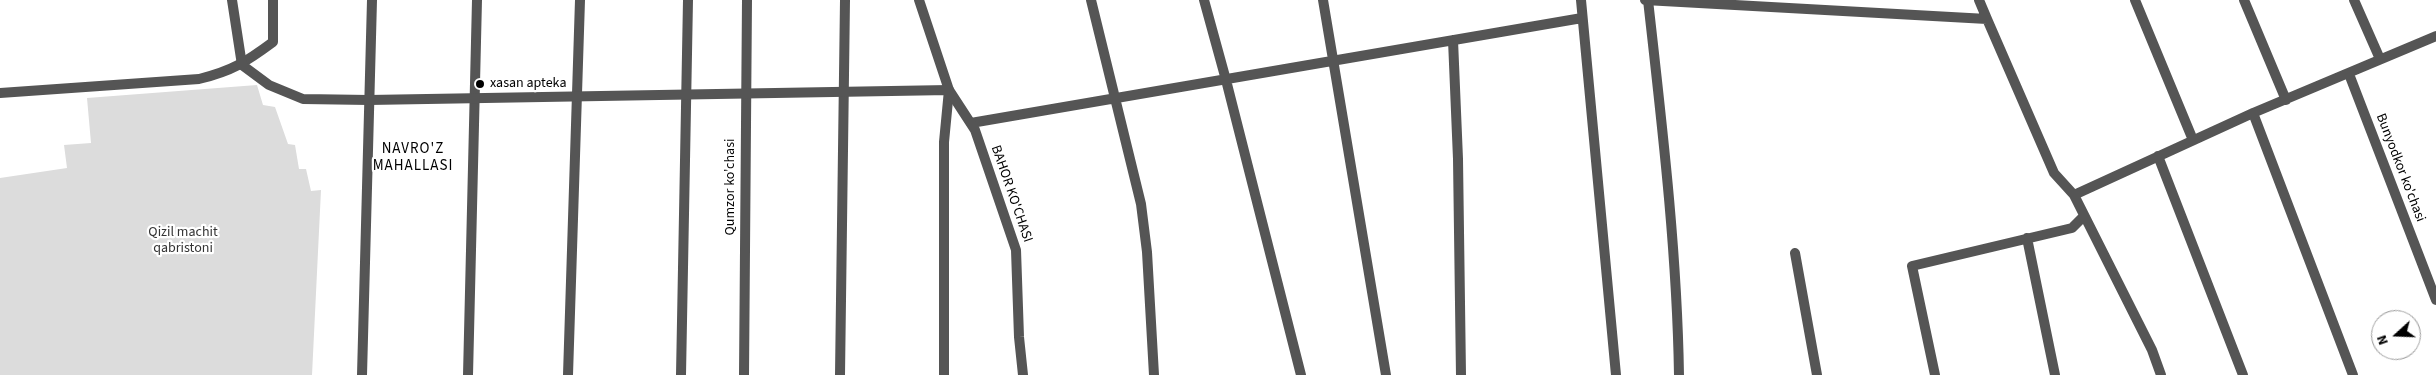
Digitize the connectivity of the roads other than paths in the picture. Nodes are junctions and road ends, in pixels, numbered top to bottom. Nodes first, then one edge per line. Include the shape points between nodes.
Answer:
1 (232, 0) edge
2 (274, 0) edge
3 (372, 0) edge
4 (477, 0) edge
5 (580, 0) edge
6 (688, 0) edge
7 (747, 0) edge
8 (845, 0) edge
9 (919, 0) edge
10 (1091, 0) edge
11 (1204, 0) edge
12 (1323, 0) edge
13 (1581, 0) edge
14 (1646, 0) edge
15 (1979, 0) edge
16 (2136, 0) edge
17 (2244, 0) edge
18 (2354, 0) edge
19 (1744, 3) edge
20 (1582, 18) junction
21 (1987, 19) junction
22 (2436, 36) edge
23 (1452, 40) junction
24 (2380, 59) junction
25 (1333, 60) junction
26 (242, 65) junction
27 (2349, 74) junction
28 (1226, 80) junction
29 (949, 90) junction
30 (844, 91) junction
31 (0, 93) edge
32 (745, 93) junction
33 (685, 94) junction
34 (577, 96) junction
35 (474, 98) junction
36 (1114, 99) junction
37 (369, 100) junction
38 (2286, 100) junction
39 (2253, 113) junction
40 (971, 124) junction
41 (2193, 140) junction
42 (2158, 156) junction
43 (2074, 196) junction
44 (2084, 216) junction
45 (2028, 238) junction
46 (1795, 253) dead end
47 (2436, 300) edge
48 (362, 375) edge
49 (468, 375) edge
50 (568, 375) edge
51 (681, 375) edge
52 (744, 375) edge
53 (840, 375) edge
54 (944, 375) edge
55 (1023, 375) edge
56 (1154, 375) edge
57 (1301, 375) edge
58 (1386, 375) edge
59 (1461, 375) edge
60 (1616, 375) edge
61 (1679, 375) edge
62 (1816, 375) edge
63 (1935, 375) edge
64 (2055, 375) edge
65 (2161, 375) edge
66 (2243, 375) edge
67 (2352, 375) edge

1 - 26 street
2 - 26 street via 273,42
3 - 37 street
4 - 35 street
5 - 34 street
6 - 33 street
7 - 32 street, Qumzor ko'chasi
8 - 30 street
9 - 29 street
10 - 36 street
11 - 28 street
12 - 25 street
13 - 20 street
14 - 19 street
14 - 61 street via 1678,299
15 - 21 street
16 - 41 street
17 - 38 street
18 - 24 street
19 - 21 street
20 - 23 street
20 - 60 street
21 - 43 street via 2054,173
22 - 24 street
23 - 25 street
23 - 59 street via 1458,159
24 - 27 street
25 - 28 street
25 - 58 street
26 - 31 street via 200,79
26 - 37 street via 269,85 302,99
27 - 38 street
27 - 47 street, Bunyodkor ko'chasi
28 - 36 street
28 - 57 street
29 - 30 street
29 - 40 street, BAHOR KO'CHASI
29 - 54 street via 944,142
30 - 32 street
30 - 53 street
32 - 33 street
32 - 52 street, Qumzor ko'chasi
33 - 34 street
33 - 51 street
34 - 35 street
34 - 50 street
35 - 37 street
35 - 49 street
36 - 40 street
36 - 56 street via 1141,204
37 - 48 street
38 - 39 street
39 - 41 street
39 - 67 street
40 - 55 street, BAHOR KO'CHASI via 1016,250
41 - 42 street
42 - 43 street
42 - 66 street
43 - 44 street
44 - 45 street via 2072,228
44 - 65 street via 2152,350
45 - 63 street via 1912,266
45 - 64 street
46 - 62 street

